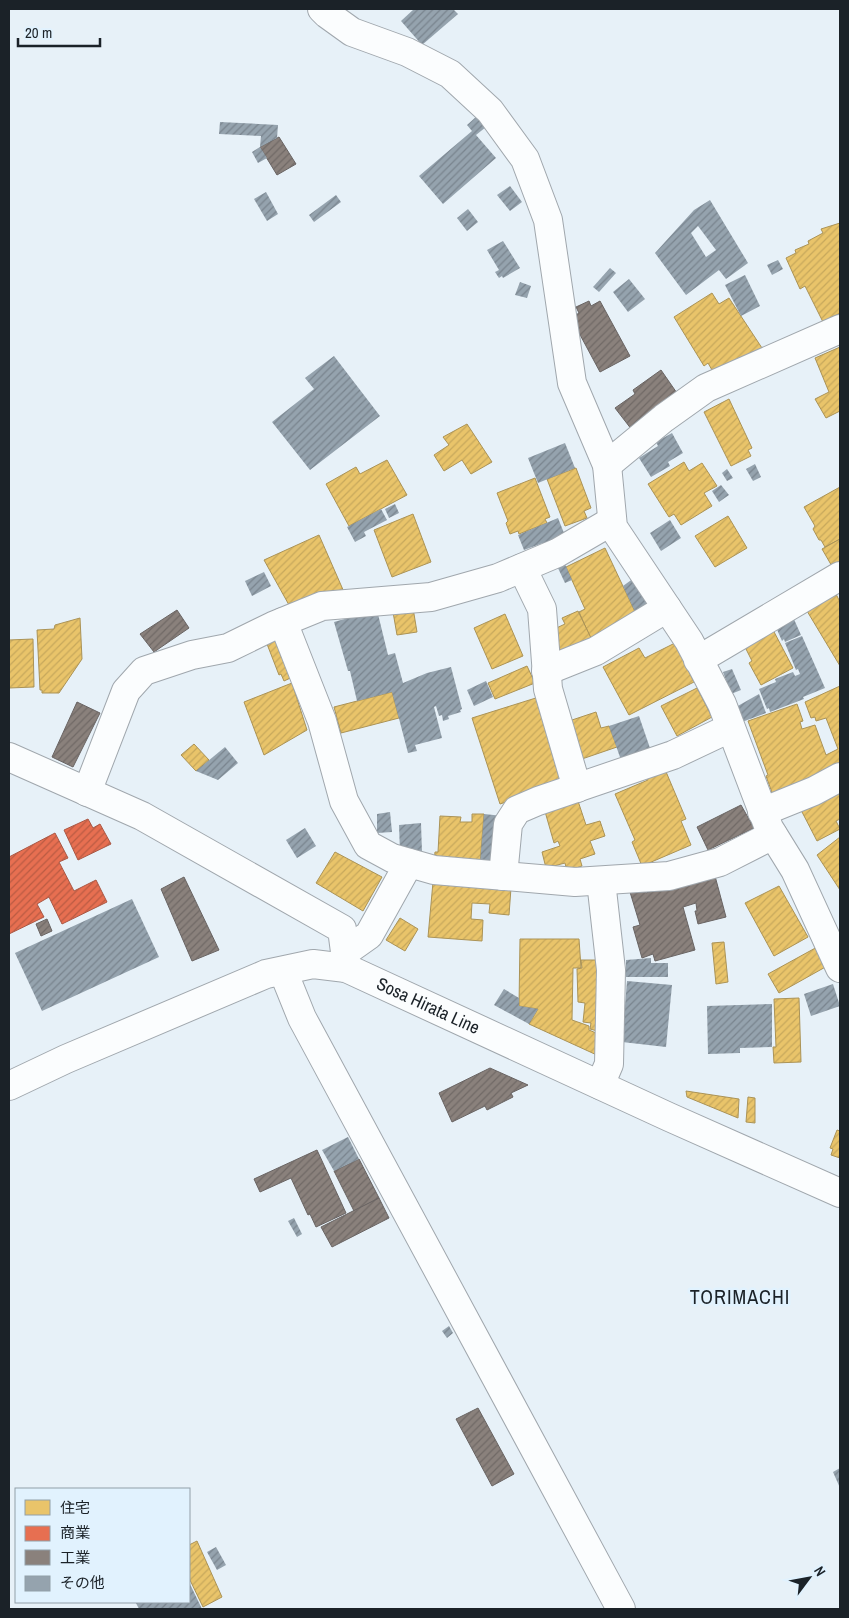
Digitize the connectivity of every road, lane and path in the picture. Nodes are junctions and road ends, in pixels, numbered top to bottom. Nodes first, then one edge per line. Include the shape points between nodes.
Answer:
1 (322, 9) edge
2 (840, 330) edge
3 (607, 465) junction
4 (612, 521) junction
5 (522, 568) junction
6 (840, 576) edge
7 (667, 608) junction
8 (283, 622) junction
9 (698, 660) junction
10 (546, 671) junction
11 (730, 728) junction
12 (9, 757) edge
13 (840, 777) edge
14 (577, 788) junction
15 (87, 792) junction
16 (767, 824) junction
17 (409, 863) junction
18 (503, 876) junction
19 (601, 880) junction
20 (346, 960) junction
21 (840, 968) edge
22 (283, 971) junction
23 (600, 1085) junction
24 (9, 1086) edge
25 (840, 1193) edge
26 (621, 1609) edge

1 - 3 street via 352,32 407,52 450,74 490,111 524,159 548,220 572,383
2 - 3 street via 706,388
3 - 4 street
4 - 5 street via 557,553
4 - 7 street
5 - 8 street via 431,597 322,606
5 - 10 street via 542,609
6 - 9 street
7 - 9 street
7 - 10 street via 596,651
8 - 15 street via 228,648 192,655 144,672 126,691
8 - 17 street via 322,721 344,801 368,844 392,858
9 - 11 street via 722,704
10 - 14 street via 548,689
11 - 14 street via 672,756
11 - 16 street
12 - 15 street
13 - 16 street
14 - 18 street via 517,810 508,824
15 - 20 street via 142,816 342,928
16 - 19 street via 720,862 669,876
16 - 21 street via 794,870
17 - 18 street via 434,870
17 - 20 street via 369,935
18 - 19 street via 575,882
19 - 23 street via 611,970 610,1064
20 - 22 street, Sosa Hirata Line
20 - 23 street, Sosa Hirata Line
22 - 24 street, Sosa Hirata Line via 266,974
22 - 26 street via 307,1026
23 - 25 street, Sosa Hirata Line

